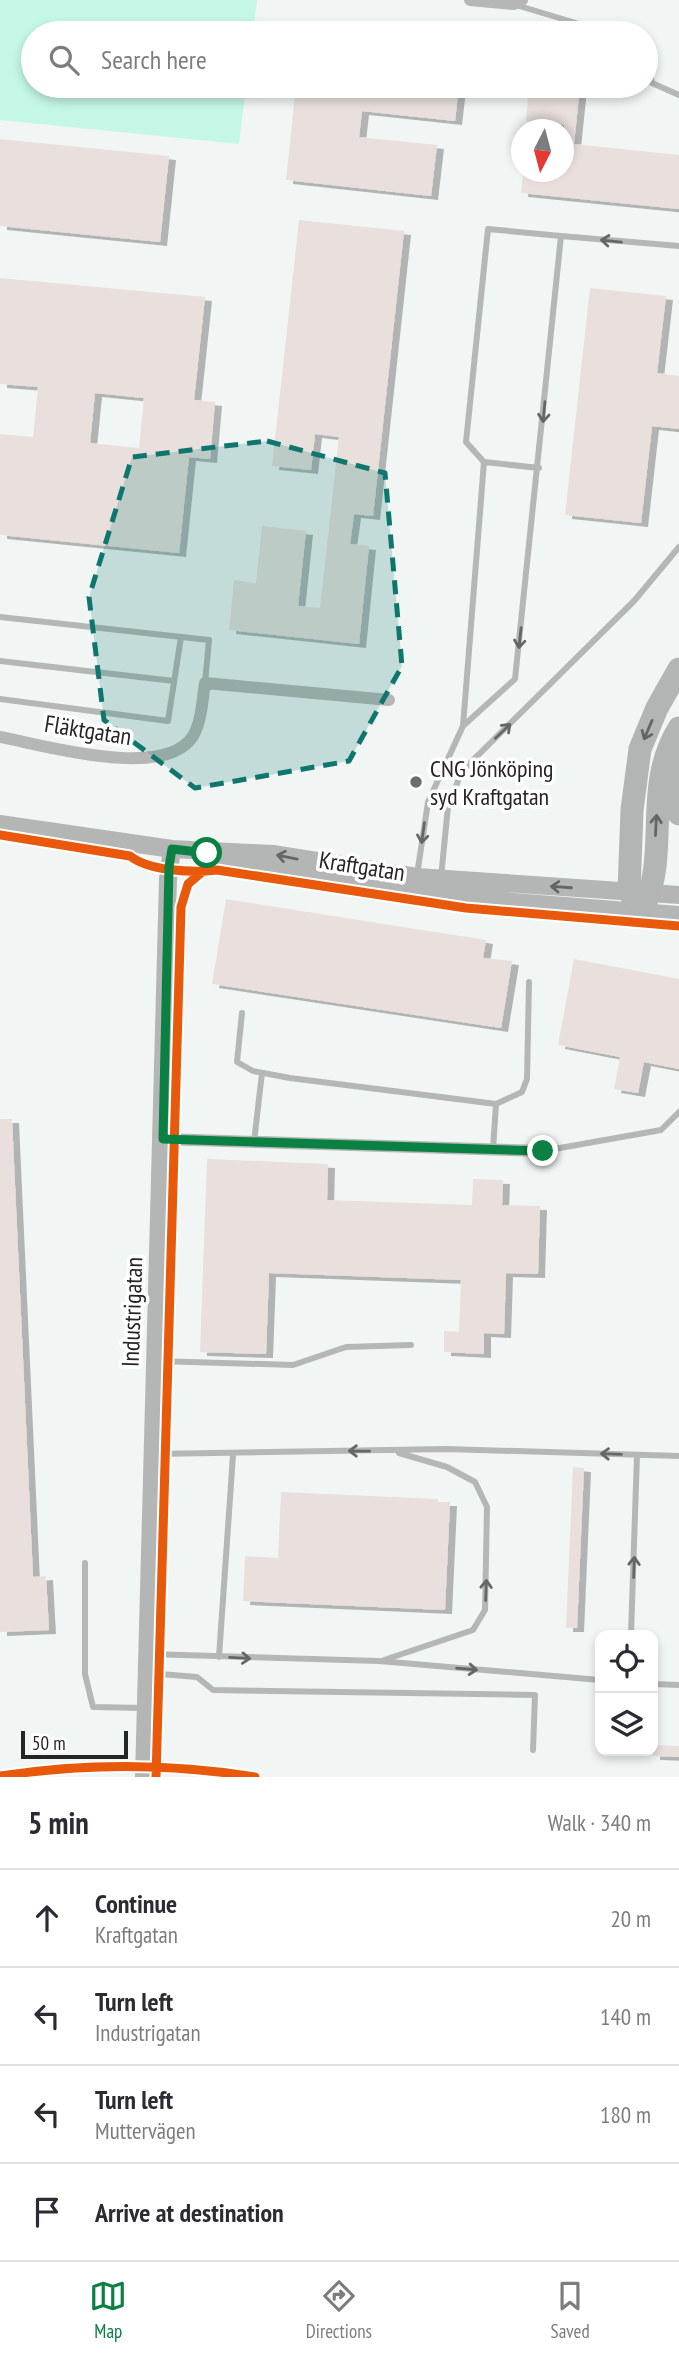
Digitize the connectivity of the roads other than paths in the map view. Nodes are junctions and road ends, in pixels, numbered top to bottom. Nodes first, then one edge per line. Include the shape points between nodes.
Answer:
1 (470, 0) edge
2 (518, 2) edge
3 (574, 21) edge
4 (658, 86) edge
5 (679, 95) edge
6 (561, 236) junction
7 (679, 246) edge
8 (484, 462) junction
9 (539, 468) junction
10 (679, 547) edge
11 (0, 617) edge
12 (181, 637) junction
13 (0, 661) edge
14 (679, 670) edge
15 (174, 681) junction
16 (205, 683) junction
17 (0, 699) edge
18 (389, 700) dead end
19 (463, 726) junction
20 (679, 730) edge
21 (0, 737) edge
22 (679, 814) edge
23 (0, 824) edge
24 (172, 849) junction
25 (207, 853) junction
26 (417, 877) junction
27 (441, 879) junction
28 (426, 895) junction
29 (679, 895) edge
30 (641, 899) junction
31 (679, 915) edge
32 (529, 982) dead end
33 (242, 1013) dead end
34 (262, 1073) junction
35 (496, 1104) junction
36 (679, 1112) edge
37 (163, 1139) junction
38 (254, 1142) junction
39 (493, 1150) junction
40 (543, 1151) joint
41 (411, 1345) dead end
42 (155, 1361) junction
43 (395, 1451) junction
44 (152, 1454) junction
45 (233, 1455) junction
46 (637, 1455) junction
47 (679, 1456) edge
48 (85, 1563) dead end
49 (631, 1630) edge
50 (147, 1654) junction
51 (219, 1657) junction
52 (379, 1661) junction
53 (147, 1673) junction
54 (595, 1680) edge
55 (658, 1684) edge
56 (679, 1685) edge
57 (146, 1708) junction
58 (533, 1750) dead end
59 (144, 1777) edge

1 - 2 street
2 - 3 lane
4 - 5 lane
7 -> 6 lane
6 - 8 lane via 488,229 466,442
6 -> 9 lane
8 - 9 lane
8 - 19 lane
9 -> 19 lane via 515,679
27 -> 10 lane via 448,806 462,771 634,601
11 - 12 lane
12 - 15 lane
12 - 16 lane via 209,640
13 - 15 lane
14 -> 30 highway via 640,749 632,810
15 - 17 lane via 168,721
16 - 18 street
16 - 21 street, Fläktgatan via 192,738 165,756 128,759
19 -> 26 lane via 428,802
20 - 22 highway via 671,775
30 -> 20 highway via 660,771
23 - 24 street, Kraftgatan
24 - 25 street, Kraftgatan
24 - 37 street, Industrigatan
26 -> 25 street, Kraftgatan via 273,854
25 - 28 street, Kraftgatan via 240,865
26 - 27 street, Kraftgatan
26 - 28 lane
27 - 28 lane
30 -> 27 street, Kraftgatan
28 - 30 street, Kraftgatan
29 - 30 street
30 - 31 street
32 - 35 lane via 527,1079 522,1092
33 - 34 lane via 237,1062
34 - 35 lane
34 - 38 lane
35 - 39 lane
36 - 40 lane via 661,1130
37 - 38 street
37 - 42 street, Industrigatan
38 - 39 street
39 - 40 street
41 - 42 lane via 346,1347 293,1365
42 - 44 street, Industrigatan
43 -> 45 lane
46 -> 43 lane
52 -> 43 lane via 473,1630 485,1609 487,1507 475,1482 447,1467
44 - 45 lane
44 - 50 street, Industrigatan
45 - 51 lane
46 - 47 lane
49 -> 46 lane
48 - 57 lane via 85,1674 93,1707
50 - 51 lane
50 - 53 street, Industrigatan
51 -> 52 lane
52 -> 54 lane
53 - 57 street, Industrigatan
53 - 58 lane via 197,1677 213,1690 535,1696
55 - 56 lane
57 - 59 street, Industrigatan

